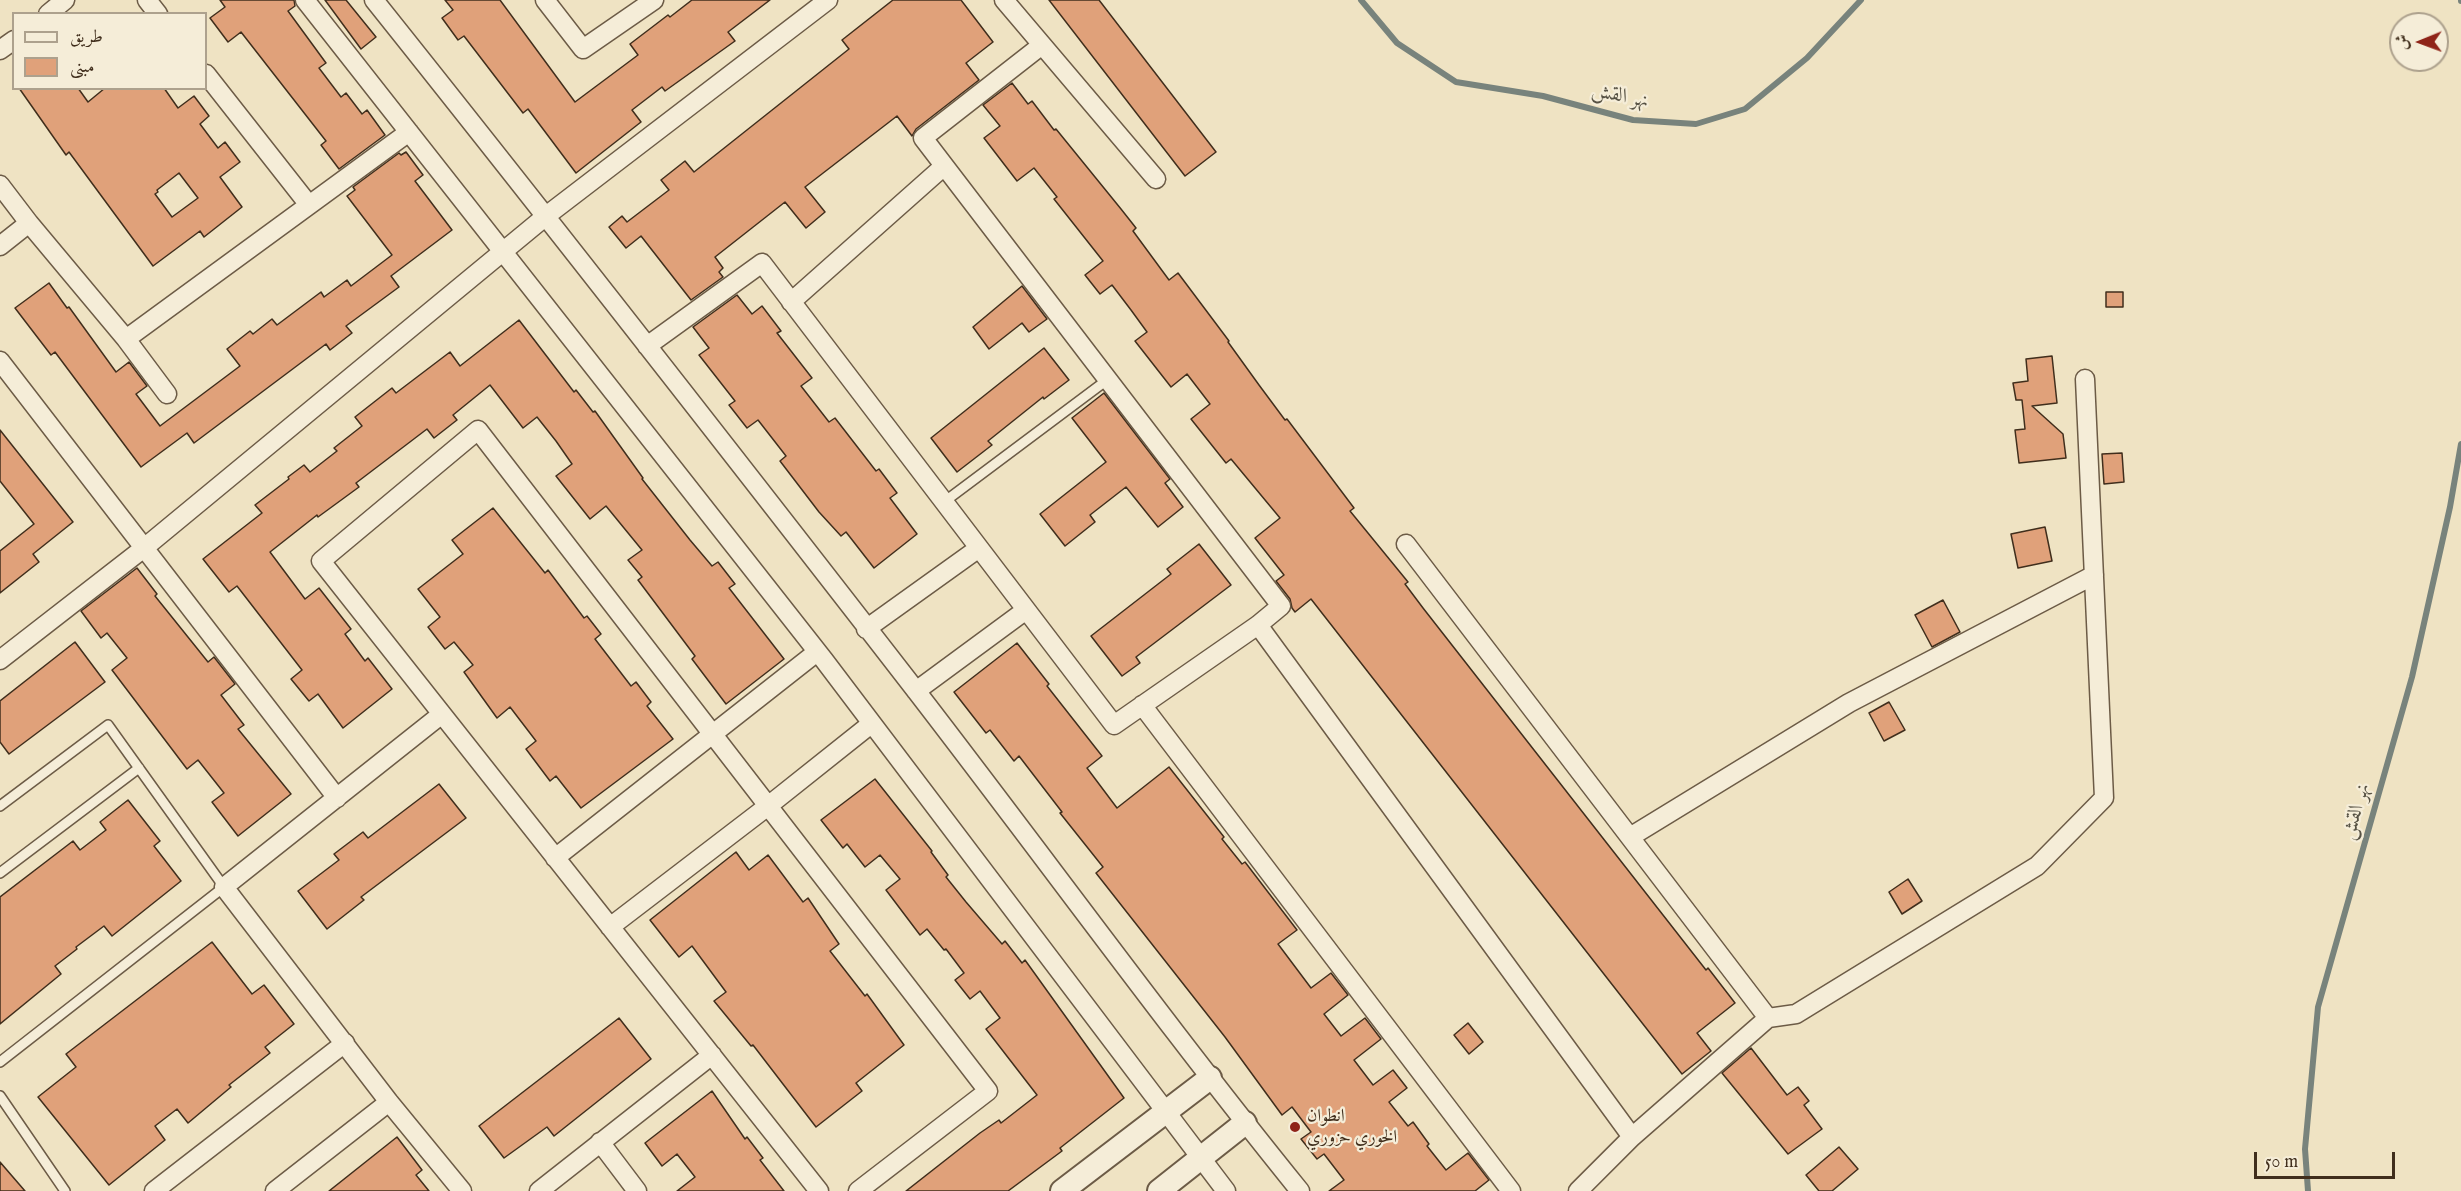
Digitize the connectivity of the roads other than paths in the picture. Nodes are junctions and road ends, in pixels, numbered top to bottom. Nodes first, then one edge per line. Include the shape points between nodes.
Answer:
1 (65, 0) edge
2 (147, 0) edge
3 (306, 0) edge
4 (374, 0) edge
5 (545, 0) edge
6 (654, 0) edge
7 (828, 0) edge
8 (1004, 0) edge
9 (50, 12) edge
10 (156, 12) edge
11 (1042, 45) junction
12 (207, 75) edge
13 (409, 132) junction
14 (943, 166) junction
15 (1156, 179) dead end
16 (0, 185) edge
17 (309, 206) junction
18 (546, 216) junction
19 (29, 223) junction
20 (0, 246) edge
21 (503, 254) junction
22 (791, 302) junction
23 (126, 339) junction
24 (647, 346) junction
25 (0, 361) edge
26 (1107, 380) junction
27 (2085, 380) dead end
28 (167, 394) dead end
29 (944, 502) junction
30 (1406, 544) dead end
31 (144, 548) junction
32 (979, 548) junction
33 (2094, 575) junction
34 (1026, 610) junction
35 (1258, 625) junction
36 (866, 629) junction
37 (817, 652) junction
38 (0, 660) edge
39 (916, 691) junction
40 (1142, 705) junction
41 (442, 714) junction
42 (871, 724) junction
43 (713, 735) junction
44 (139, 768) junction
45 (337, 798) junction
46 (0, 806) edge
47 (768, 806) junction
48 (1630, 837) junction
49 (555, 858) junction
50 (0, 873) edge
51 (224, 887) junction
52 (610, 927) junction
53 (1768, 1018) junction
54 (345, 1043) junction
55 (712, 1055) junction
56 (0, 1062) edge
57 (1210, 1078) junction
58 (0, 1095) edge
59 (389, 1102) junction
60 (1165, 1113) junction
61 (1245, 1123) junction
62 (1632, 1137) junction
63 (600, 1142) junction
64 (1202, 1159) junction
65 (65, 1191) edge
66 (154, 1191) edge
67 (275, 1191) edge
68 (462, 1191) edge
69 (539, 1191) edge
70 (637, 1191) edge
71 (819, 1191) edge
72 (858, 1191) edge
73 (1062, 1191) edge
74 (1159, 1191) edge
75 (1226, 1191) edge
76 (1300, 1191) edge
77 (1512, 1191) edge
78 (1578, 1191) edge

1 - 9 street
2 - 10 street
3 - 13 street
4 - 18 street
5 - 6 street via 583,49
7 - 18 street
8 - 11 street
11 - 14 street via 923,138
11 - 15 street
12 - 17 street
13 - 17 street
13 - 21 street
14 - 22 street
14 - 26 street
16 - 19 street
17 - 23 street
18 - 21 street
18 - 24 street
19 - 20 street
19 - 23 street
21 - 31 street
21 - 37 street
22 - 24 street via 762,263
22 - 29 street
23 - 28 street
24 - 36 street
25 - 31 street
26 - 29 lane
26 - 35 street via 1281,606
27 - 33 street
29 - 32 street
30 - 48 street
31 - 38 street
31 - 45 street
32 - 34 street
32 - 36 street
33 - 48 street via 1849,703
33 - 53 street via 2104,798 2037,866 1796,1014
34 - 39 street
34 - 40 street via 1114,725
35 - 40 street
35 - 62 street
36 - 39 street
37 - 42 street
37 - 43 street
39 - 57 street
40 - 77 street
41 - 43 street via 321,561 478,430
41 - 45 street
41 - 49 street
42 - 47 street
42 - 60 street
43 - 47 street
43 - 49 street
44 - 46 lane via 108,725
44 - 50 lane
44 - 51 lane
45 - 51 street
47 - 52 street
47 - 72 street via 988,1091
48 - 53 street
49 - 52 street
51 - 54 street
51 - 56 lane
52 - 55 street
53 - 62 street
54 - 59 street
54 - 66 street
55 - 63 street
55 - 71 street
57 - 60 street
57 - 61 street
58 - 65 lane
59 - 67 street
59 - 68 street
60 - 64 street
60 - 73 street
61 - 64 street
61 - 76 street
62 - 78 street
63 - 69 street
63 - 70 street
64 - 74 street
64 - 75 street

